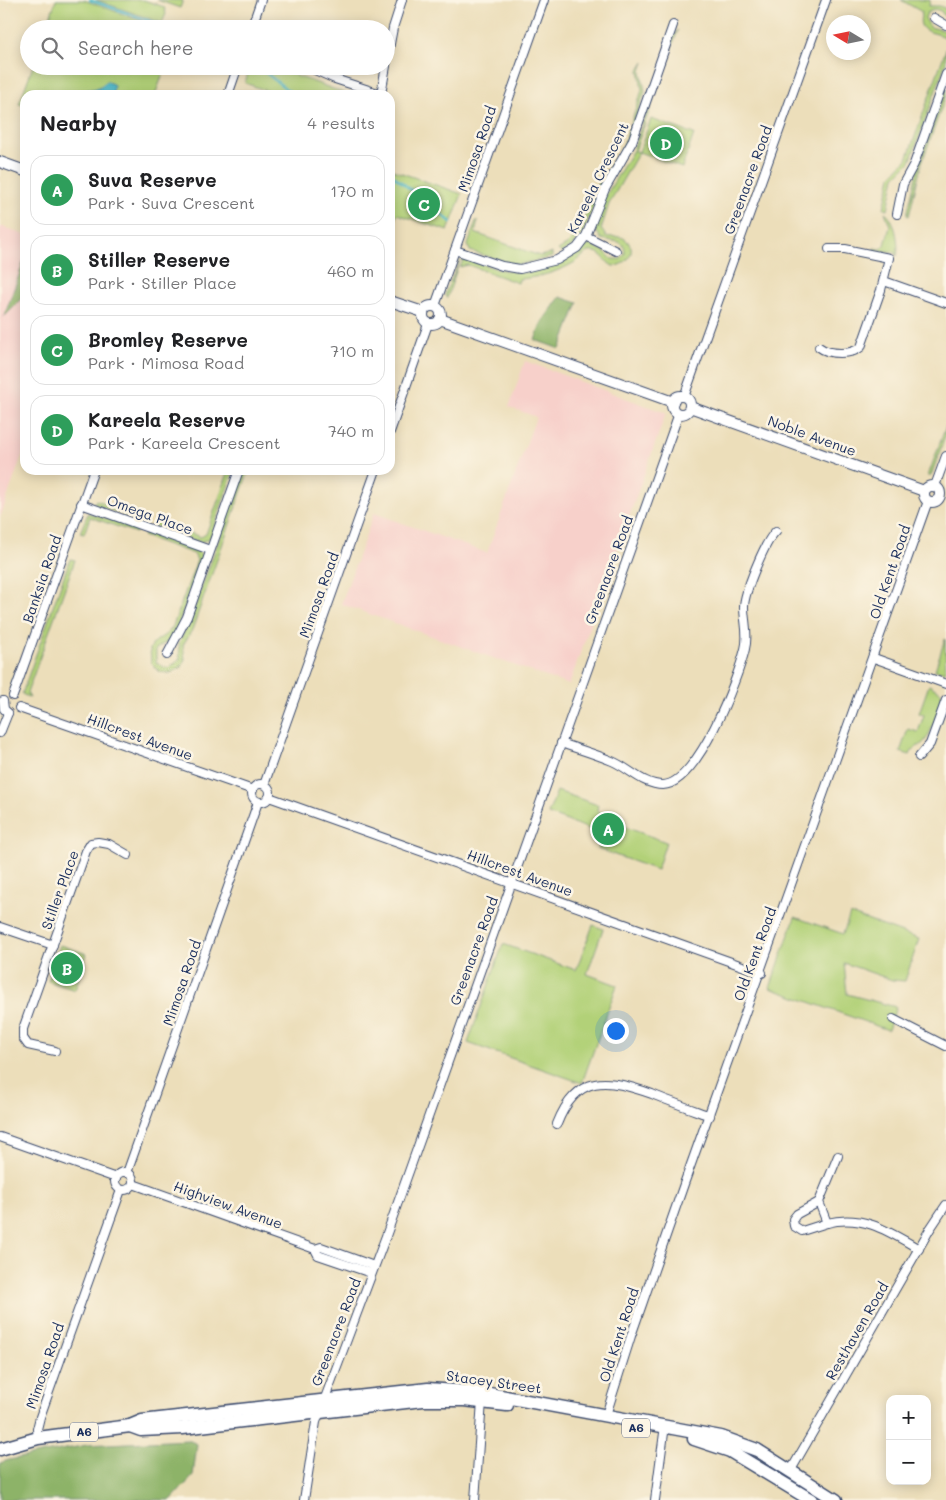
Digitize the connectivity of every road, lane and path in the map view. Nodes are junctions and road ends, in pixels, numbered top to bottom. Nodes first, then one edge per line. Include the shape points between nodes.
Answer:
1 (261, 0) edge
2 (402, 0) edge
3 (544, 0) edge
4 (826, 0) edge
5 (934, 18) dead end
6 (254, 20) edge
7 (395, 22) edge
8 (673, 25) dead end
9 (946, 25) edge
10 (946, 74) edge
11 (235, 75) edge
12 (326, 75) edge
13 (385, 75) edge
14 (230, 90) edge
15 (369, 90) edge
16 (383, 90) edge
17 (0, 162) edge
18 (20, 169) edge
19 (897, 214) dead end
20 (586, 236) junction
21 (829, 249) dead end
22 (455, 250) junction
23 (616, 251) dead end
24 (884, 281) junction
25 (395, 303) edge
26 (946, 303) edge
27 (434, 306) junction
28 (423, 312) junction
29 (440, 319) junction
30 (428, 324) junction
31 (819, 346) dead end
32 (684, 397) junction
33 (673, 402) junction
34 (690, 407) junction
35 (678, 413) junction
36 (395, 418) edge
37 (946, 456) edge
38 (92, 475) edge
39 (237, 475) edge
40 (374, 475) edge
41 (940, 493) edge
42 (926, 496) junction
43 (81, 504) junction
44 (776, 531) dead end
45 (210, 550) junction
46 (167, 655) dead end
47 (874, 658) junction
48 (946, 684) edge
49 (13, 696) junction
50 (946, 700) edge
51 (1, 701) edge
52 (19, 708) junction
53 (8, 713) junction
54 (0, 733) edge
55 (561, 743) junction
56 (919, 757) dead end
57 (264, 785) junction
58 (253, 790) junction
59 (270, 797) junction
60 (258, 802) junction
61 (128, 855) dead end
62 (512, 883) junction
63 (0, 927) edge
64 (53, 945) junction
65 (762, 973) junction
66 (893, 1019) dead end
67 (946, 1046) edge
68 (55, 1051) dead end
69 (710, 1116) junction
70 (557, 1124) dead end
71 (0, 1137) edge
72 (838, 1156) dead end
73 (127, 1173) junction
74 (116, 1178) junction
75 (133, 1184) junction
76 (121, 1190) junction
77 (819, 1202) junction
78 (946, 1206) edge
79 (827, 1223) junction
80 (919, 1248) junction
81 (373, 1269) junction
82 (324, 1401) junction
83 (482, 1401) junction
84 (319, 1413) junction
85 (606, 1415) junction
86 (130, 1426) junction
87 (664, 1433) junction
88 (38, 1438) junction
89 (0, 1449) edge
90 (791, 1470) junction
91 (304, 1500) edge
92 (475, 1500) edge
93 (655, 1500) edge
94 (811, 1500) edge
95 (836, 1500) edge

1 - 6 street
2 - 7 street
3 - 22 street, Mimosa Road
4 - 32 street, Greenacre Road
5 - 9 street
8 - 20 street, Kareela Crescent via 632,142 601,196
10 - 19 street via 914,164 902,188
11 - 14 street
12 - 15 street
13 - 16 street
17 - 18 street
20 - 22 street, Kareela Crescent via 577,248 562,258 526,269 502,266
20 - 23 street
21 - 24 street via 889,258
22 - 27 street, Mimosa Road
24 - 26 street
24 - 31 street via 859,349 832,352
25 - 28 street
27 - 28 street
27 - 29 street via 441,313
28 - 30 street
29 - 30 street
29 - 33 street
30 - 36 street
32 - 33 street via 677,397
32 - 34 street
33 - 35 street
34 - 35 street via 684,413
34 - 42 street, Noble Avenue
35 - 55 street, Greenacre Road
37 - 41 street
38 - 43 street, Banksia Road
39 - 45 street
40 - 57 street, Mimosa Road
41 - 42 street via 935,501
41 - 42 street via 928,487
42 - 47 street, Old Kent Road
43 - 45 street, Omega Place
43 - 49 street, Banksia Road
44 - 55 street via 765,544 744,602 746,642 730,692 712,735 678,779 668,784 657,784 631,774 613,762
45 - 46 street via 184,626
47 - 48 street
47 - 65 street, Old Kent Road
49 - 51 street
49 - 52 street via 19,702
50 - 56 street via 930,744
51 - 53 street
52 - 53 street
52 - 58 street, Hillcrest Avenue
53 - 54 street
55 - 62 street, Greenacre Road
57 - 58 street
57 - 59 street via 270,791
58 - 60 street
59 - 60 street
59 - 62 street, Hillcrest Avenue
60 - 73 street, Mimosa Road
61 - 64 street, Stiller Place via 109,844 90,841
62 - 65 street, Hillcrest Avenue
62 - 81 street, Greenacre Road
63 - 64 street, Stiller Place
64 - 68 street, Stiller Place via 20,1038 34,1048
65 - 69 street, Old Kent Road
66 - 67 street
69 - 70 street via 623,1084 603,1082 575,1095 567,1103
69 - 85 street, Old Kent Road
71 - 74 street
72 - 77 street
73 - 74 street via 120,1173
73 - 75 street
74 - 76 street via 116,1186
75 - 76 street via 128,1190
75 - 81 street, Highview Avenue via 315,1249 321,1247
76 - 88 street, Mimosa Road via 38,1423
77 - 79 street
77 - 79 street via 797,1214 793,1219 794,1226 802,1231
78 - 80 street, Resthaven Road
79 - 80 street via 845,1220 868,1222
80 - 90 street, Resthaven Road
81 - 82 street, Greenacre Road
82 - 84 street, Greenacre Road
82 - 85 highway, Stacey Street / A6 via 450,1389
82 - 86 highway, Stacey Street / A6 via 142,1421
83 - 84 highway, Stacey Street / A6 via 423,1400
83 - 87 highway, Stacey Street / A6
83 - 92 street
84 - 86 highway, Stacey Street / A6 via 183,1428 141,1430
84 - 91 street, Greenacre Road
85 - 90 highway, Stacey Street / A6 via 731,1439
86 - 88 highway, Stacey Street / A6
87 - 93 street
87 - 94 highway, Stacey Street / A6 via 704,1441 730,1451
88 - 89 highway, Stacey Street / A6
90 - 95 highway, Stacey Street / A6

